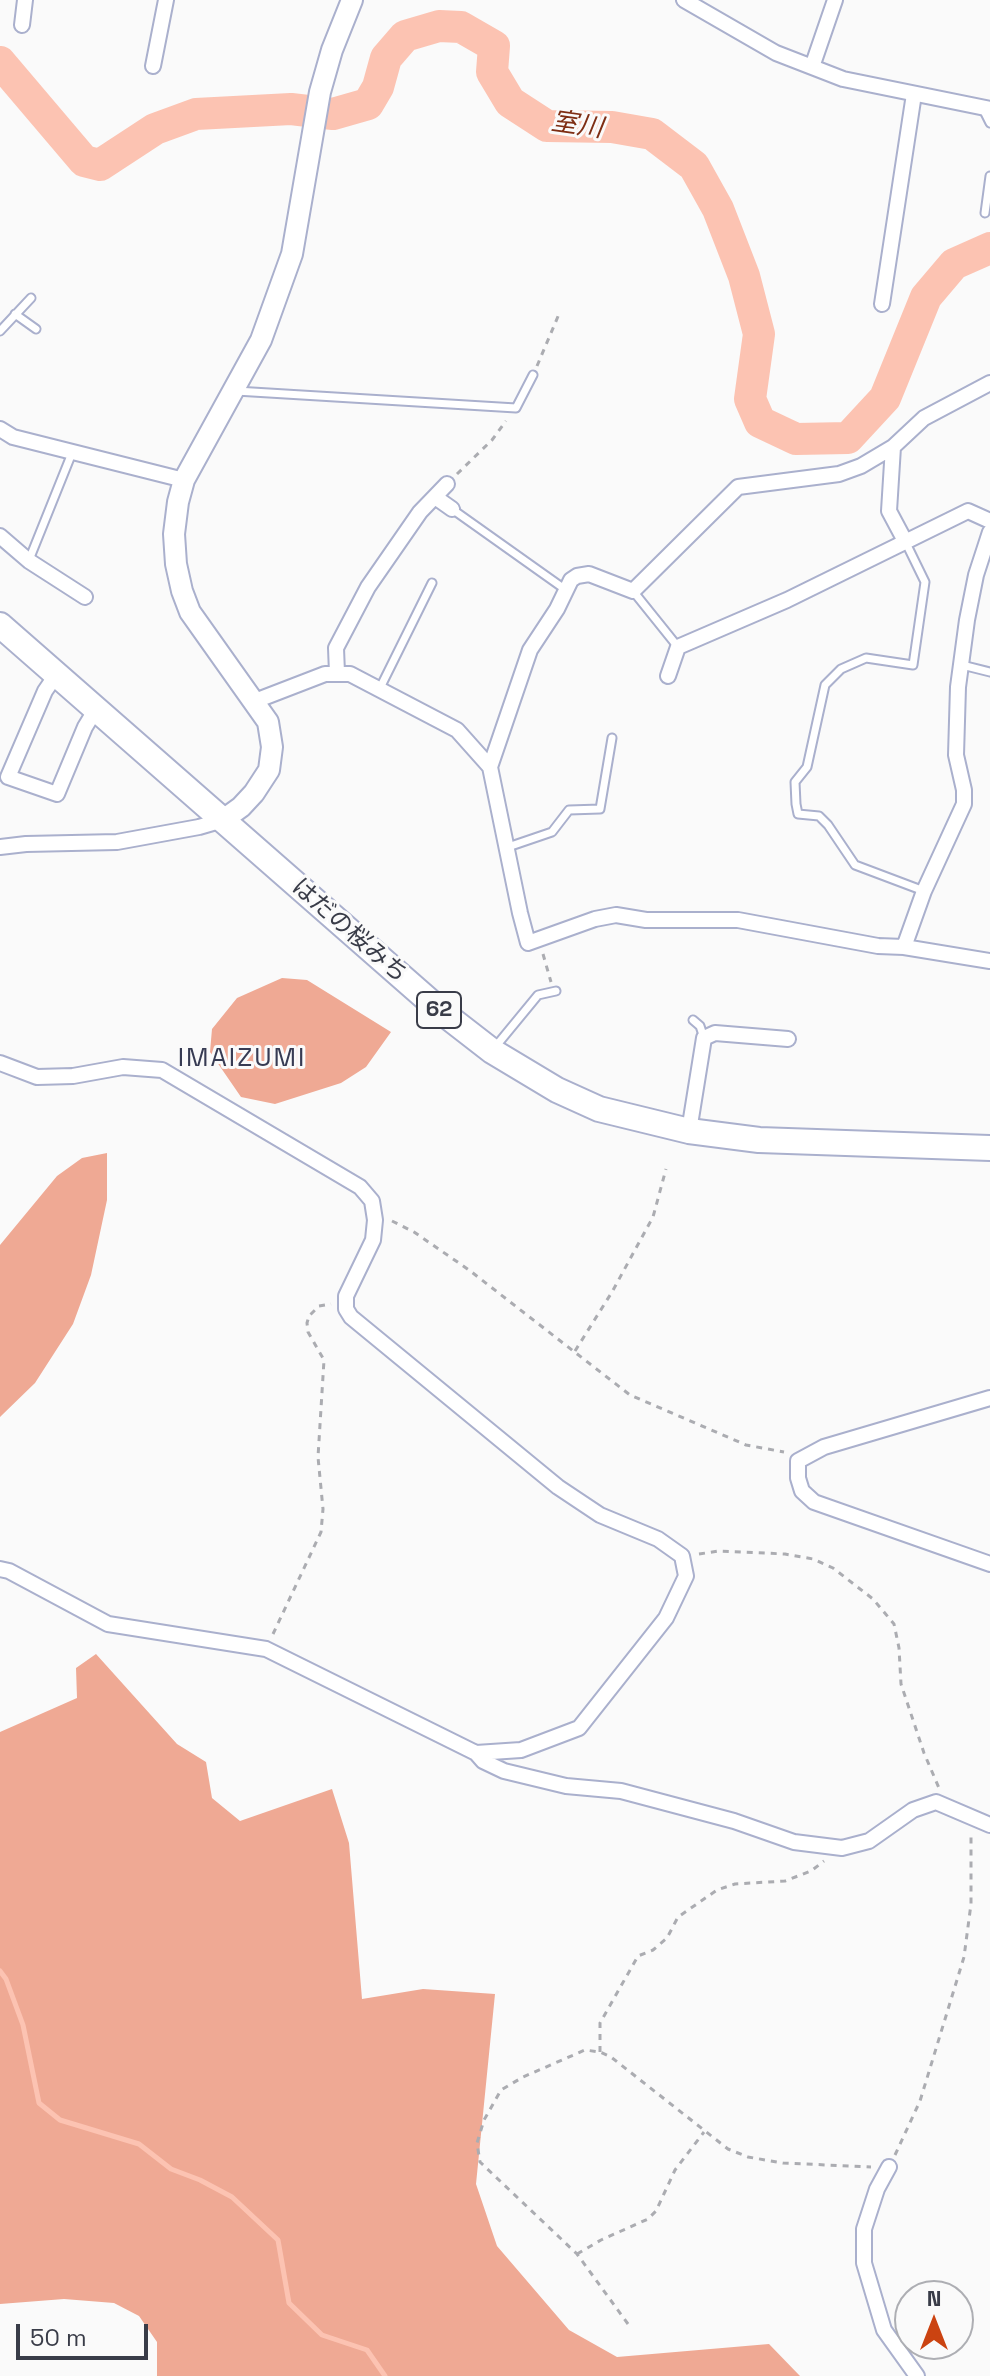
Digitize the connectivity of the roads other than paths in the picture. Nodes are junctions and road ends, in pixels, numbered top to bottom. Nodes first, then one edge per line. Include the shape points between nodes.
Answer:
1 (25, 0) edge
2 (166, 0) edge
3 (352, 0) edge
4 (684, 0) edge
5 (835, 0) edge
6 (22, 25) dead end
7 (153, 66) dead end
8 (812, 67) junction
9 (914, 94) junction
10 (986, 108) edge
11 (990, 123) edge
12 (990, 176) edge
13 (985, 213) dead end
14 (31, 298) dead end
15 (882, 304) dead end
16 (15, 314) junction
17 (36, 329) dead end
18 (0, 331) edge
19 (533, 375) dead end
20 (990, 383) edge
21 (233, 390) junction
22 (0, 429) edge
23 (893, 447) junction
24 (73, 451) junction
25 (452, 479) road end
26 (184, 480) junction
27 (435, 497) junction
28 (452, 509) joint
29 (990, 521) edge
30 (990, 532) edge
31 (0, 536) edge
32 (905, 541) junction
33 (29, 561) junction
34 (432, 583) dead end
35 (566, 590) junction
36 (633, 591) junction
37 (85, 597) dead end
38 (0, 625) edge
39 (678, 647) junction
40 (962, 665) junction
41 (990, 672) edge
42 (337, 673) junction
43 (56, 675) junction
44 (668, 676) dead end
45 (380, 688) junction
46 (255, 701) junction
47 (96, 709) junction
48 (612, 738) dead end
49 (490, 767) junction
50 (223, 820) junction
51 (0, 847) edge
52 (508, 847) junction
53 (924, 891) junction
54 (904, 947) junction
55 (990, 961) edge
56 (555, 991) road end
57 (693, 1020) dead end
58 (704, 1038) junction
59 (788, 1039) dead end
60 (492, 1051) junction
61 (0, 1063) edge
62 (689, 1131) junction
63 (990, 1148) edge
64 (990, 1398) edge
65 (990, 1564) edge
66 (0, 1569) edge
67 (476, 1753) junction
68 (990, 1825) edge
69 (889, 2167) road end
70 (917, 2376) edge

1 - 6 street
2 - 7 street via 168,31
3 - 21 street via 320,92 292,254 261,340
4 - 8 street via 776,53
5 - 8 street
8 - 9 street
9 - 10 street
9 - 15 street
10 - 11 lane
12 - 13 lane
14 - 16 lane
16 - 17 lane
16 - 18 lane
19 - 21 lane via 516,408
20 - 23 street via 924,418
21 - 26 street
22 - 24 street
23 - 32 street via 889,511
23 - 36 street via 839,474 738,487
24 - 26 street
24 - 33 lane
25 - 27 street
26 - 46 street via 174,534 182,591 190,612
27 - 28 street
27 - 42 street via 368,587 336,648
28 - 35 lane
29 - 32 street via 968,511
30 - 40 street via 973,590
31 - 33 street
32 - 39 street
32 - 53 lane via 925,582 913,665 866,658 841,669 825,685 807,767 795,782 796,804 798,814 819,816 828,825 855,865
33 - 37 street
34 - 45 lane
35 - 36 street via 571,580 589,574
35 - 49 street via 530,650
36 - 39 lane
38 - 43 main road, はだの桜みち / 62
39 - 44 street
40 - 41 lane
40 - 53 street via 956,743 964,804
42 - 45 street
42 - 46 street
43 - 47 main road, はだの桜みち / 62
43 - 47 street via 8,777 57,794
45 - 49 street via 457,730
46 - 50 street via 268,722 269,770 248,800
47 - 50 main road, はだの桜みち / 62
48 - 52 lane via 600,809 569,810 552,832
49 - 52 street
50 - 51 street via 117,842
50 - 60 main road, はだの桜みち / 62
52 - 54 street via 528,943 616,915 738,920
53 - 54 street
54 - 55 street
56 - 60 lane via 538,995
57 - 58 lane
58 - 59 street via 715,1033
58 - 62 street
60 - 62 main road, はだの桜みち / 62 via 599,1109
61 - 67 street via 37,1077 123,1067 162,1070 344,1175 372,1201 373,1211 373,1240 345,1303 351,1317 558,1487 600,1515 658,1539 682,1556 686,1576 671,1608 579,1728 521,1750
62 - 63 main road, はだの桜みち / 62 via 759,1140
64 - 65 street via 824,1447 798,1461 802,1491 814,1502
66 - 67 street via 108,1624 266,1649
67 - 68 street via 504,1771 566,1786 621,1791 794,1842 842,1848 869,1841 913,1810 936,1802
69 - 70 street via 864,2229 864,2263 884,2330

